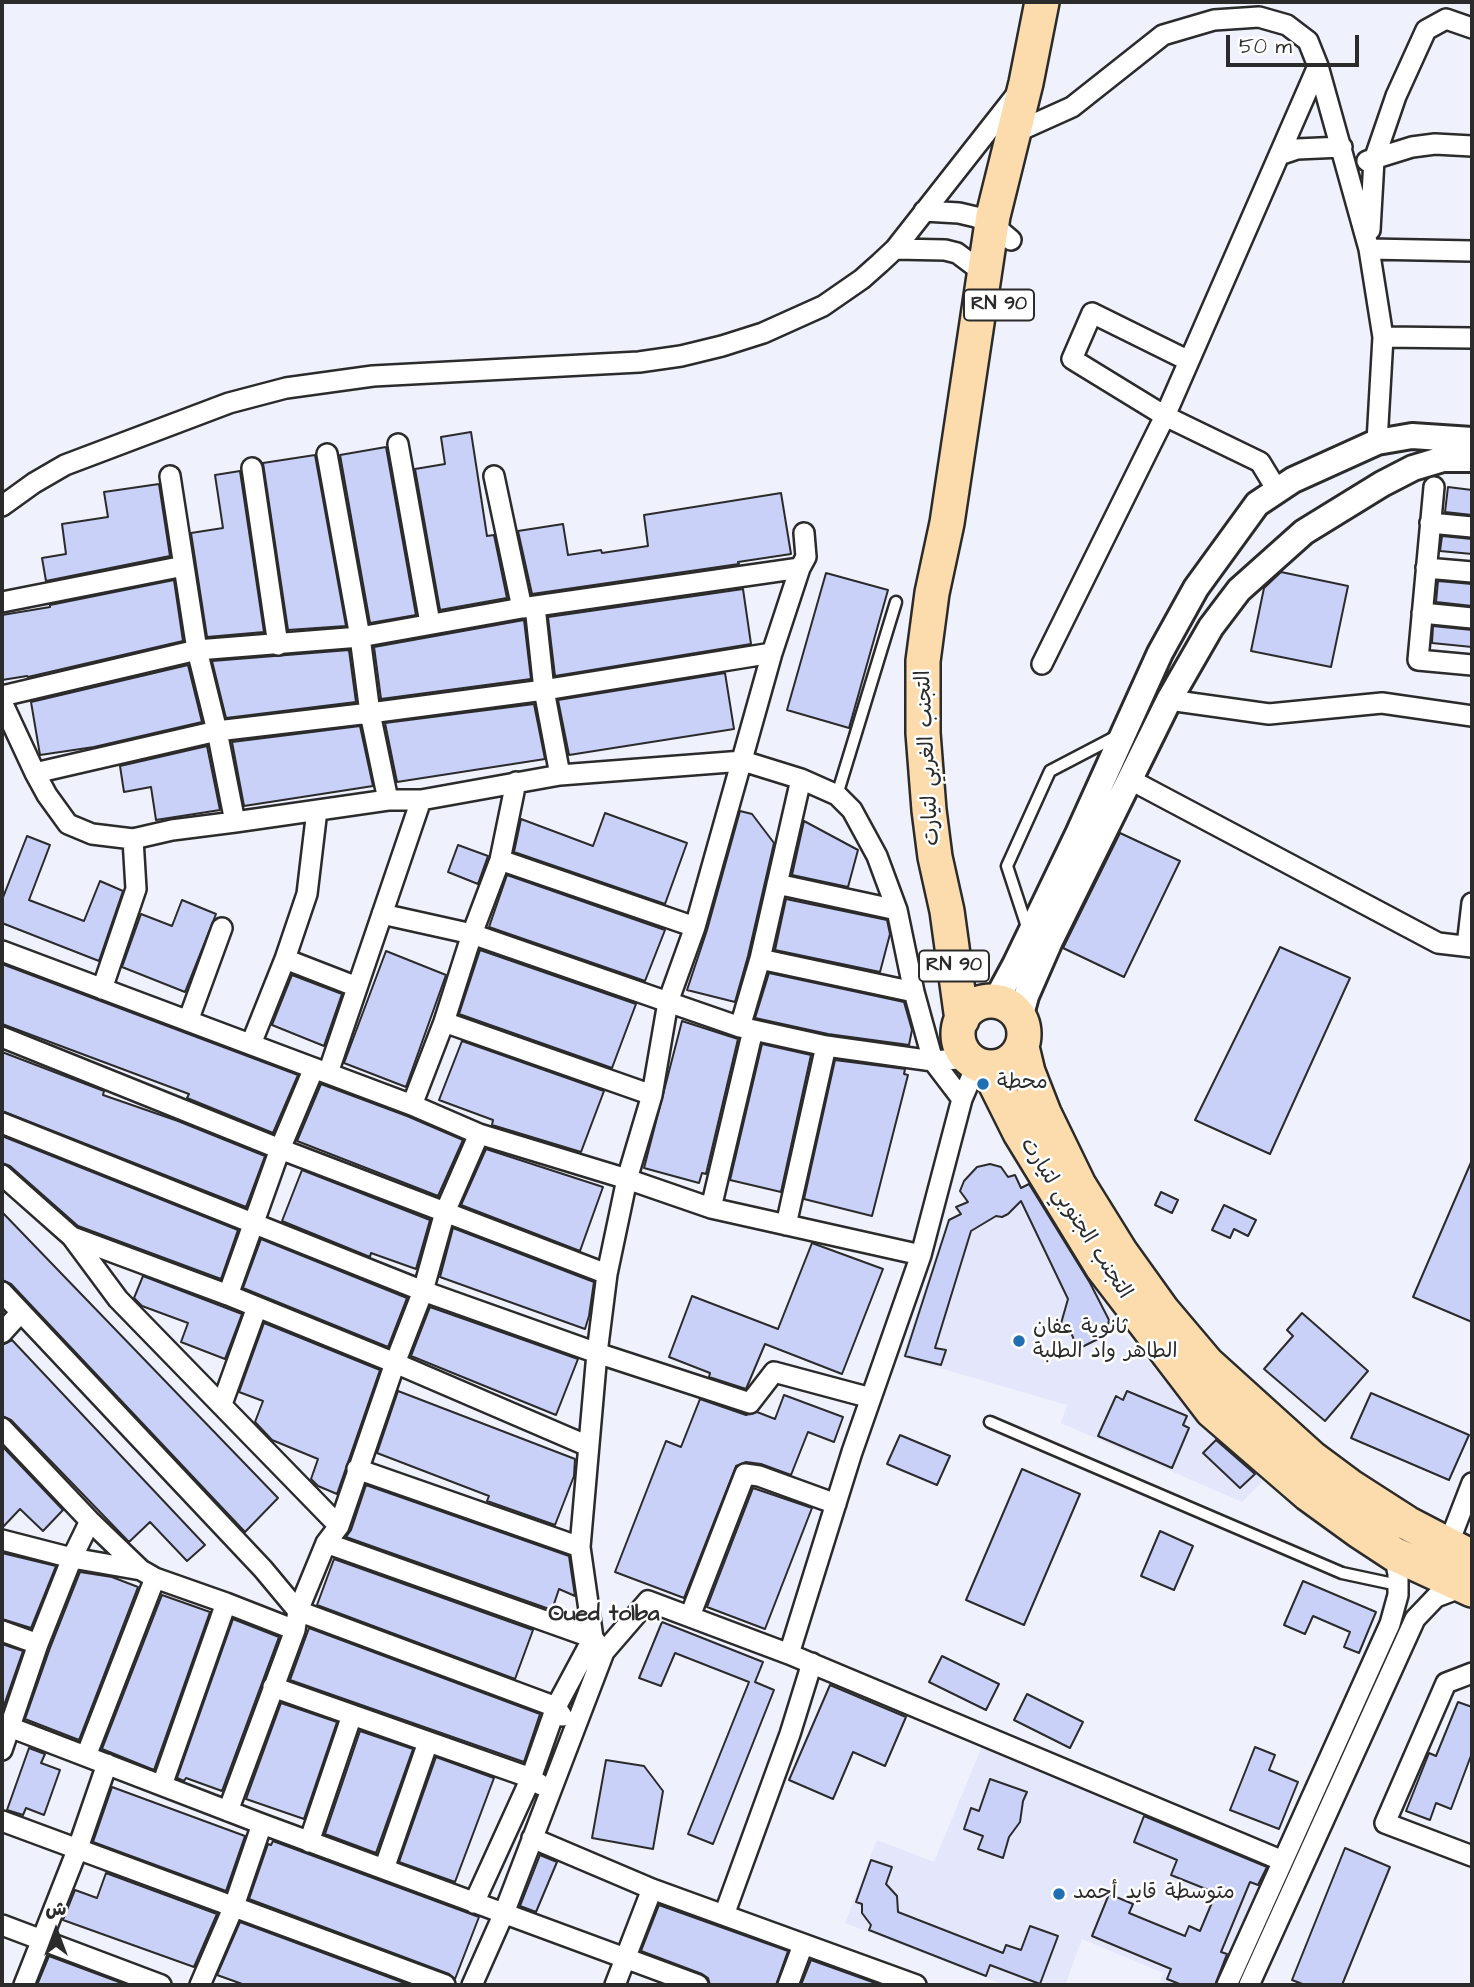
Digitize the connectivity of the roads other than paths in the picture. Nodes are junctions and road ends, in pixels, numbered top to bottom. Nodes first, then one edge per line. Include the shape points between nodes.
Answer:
1 (1041, 9) edge
2 (1472, 28) edge
3 (1318, 66) junction
4 (1026, 83) junction
5 (1023, 129) junction
6 (1472, 146) edge
7 (1279, 155) junction
8 (1345, 155) junction
9 (1374, 160) junction
10 (924, 211) junction
11 (1001, 232) junction
12 (895, 249) junction
13 (1369, 249) junction
14 (1472, 251) edge
15 (983, 278) junction
16 (1383, 337) junction
17 (1472, 338) edge
18 (1188, 360) junction
19 (1165, 416) junction
20 (1472, 440) edge
21 (1377, 442) junction
22 (398, 444) dead end
23 (327, 454) dead end
24 (1472, 459) edge
25 (252, 468) dead end
26 (170, 476) dead end
27 (494, 476) dead end
28 (1433, 487) dead end
29 (1277, 491) junction
30 (2, 506) edge
31 (947, 523) junction
32 (1430, 523) junction
33 (1472, 527) edge
34 (804, 533) dead end
35 (184, 566) junction
36 (800, 568) junction
37 (1426, 568) junction
38 (1472, 572) edge
39 (2, 602) edge
40 (896, 602) dead end
41 (528, 607) junction
42 (1422, 613) junction
43 (1472, 618) edge
44 (430, 623) junction
45 (360, 637) junction
46 (278, 645) junction
47 (197, 650) junction
48 (772, 653) junction
49 (1042, 664) dead end
50 (1472, 665) edge
51 (544, 690) junction
52 (2, 696) edge
53 (1169, 699) junction
54 (2, 702) edge
55 (370, 713) junction
56 (1472, 716) edge
57 (217, 731) junction
58 (1123, 732) junction
59 (743, 761) junction
60 (35, 773) junction
61 (560, 775) junction
62 (801, 779) junction
63 (1129, 779) junction
64 (516, 782) junction
65 (837, 795) junction
66 (388, 800) junction
67 (421, 800) junction
68 (317, 810) junction
69 (235, 821) junction
70 (133, 839) junction
71 (500, 860) junction
72 (777, 884) junction
73 (1472, 903) edge
74 (897, 909) junction
75 (947, 911) junction
76 (382, 914) junction
77 (695, 927) junction
78 (222, 928) dead end
79 (472, 934) junction
80 (1030, 935) junction
81 (1470, 947) edge
82 (2, 951) edge
83 (285, 959) junction
84 (760, 959) junction
85 (357, 987) junction
86 (102, 989) junction
87 (914, 992) junction
88 (668, 1002) junction
89 (1006, 1017) junction
90 (961, 1020) junction
91 (188, 1021) junction
92 (444, 1022) junction
93 (747, 1029) junction
94 (2, 1037) edge
95 (251, 1044) junction
96 (826, 1046) junction
97 (933, 1061) junction
98 (978, 1063) junction
99 (321, 1071) junction
100 (652, 1095) junction
101 (962, 1099) junction
102 (412, 1105) junction
103 (2, 1123) edge
104 (479, 1134) junction
105 (280, 1149) junction
106 (2, 1175) edge
107 (627, 1179) junction
108 (711, 1208) junction
109 (445, 1212) junction
110 (255, 1223) junction
111 (786, 1225) junction
112 (72, 1237) junction
113 (921, 1255) junction
114 (607, 1274) junction
115 (423, 1291) junction
116 (2, 1292) edge
117 (228, 1295) junction
118 (257, 1307) junction
119 (21, 1312) junction
120 (2, 1333) edge
121 (597, 1353) junction
122 (395, 1363) junction
123 (871, 1398) junction
124 (222, 1404) junction
125 (990, 1422) dead end
126 (2, 1428) edge
127 (588, 1446) junction
128 (357, 1469) junction
129 (1472, 1483) edge
130 (836, 1504) junction
131 (90, 1521) junction
132 (339, 1526) junction
133 (2, 1541) edge
134 (326, 1543) junction
135 (580, 1547) junction
136 (72, 1558) junction
137 (1396, 1569) junction
138 (1464, 1569) edge
139 (148, 1574) junction
140 (226, 1603) junction
141 (690, 1616) junction
142 (297, 1621) junction
143 (2, 1631) edge
144 (38, 1644) junction
145 (598, 1645) junction
146 (789, 1654) junction
147 (812, 1663) junction
148 (1472, 1673) edge
149 (273, 1687) junction
150 (556, 1707) junction
151 (352, 1715) junction
152 (6, 1725) edge
153 (572, 1732) junction
154 (428, 1742) junction
155 (2, 1750) edge
156 (86, 1756) junction
157 (107, 1764) junction
158 (531, 1778) junction
159 (162, 1785) junction
160 (551, 1792) junction
161 (228, 1811) junction
162 (2, 1821) edge
163 (262, 1824) junction
164 (532, 1838) junction
165 (309, 1842) junction
166 (78, 1848) junction
167 (1472, 1856) edge
168 (1283, 1861) junction
169 (384, 1869) junction
170 (652, 1889) junction
171 (474, 1903) junction
172 (234, 1906) junction
173 (504, 1913) junction
174 (724, 1915) junction
175 (2, 1925) edge
176 (40, 1940) junction
177 (803, 1945) junction
178 (625, 1958) junction
179 (24, 1985) edge
180 (161, 1985) edge
181 (200, 1985) edge
182 (445, 1985) edge
183 (472, 1985) edge
184 (615, 1985) edge
185 (698, 1985) edge
186 (788, 1985) edge
187 (916, 1985) edge
188 (1227, 1985) edge
189 (1249, 1985) edge

1 - 4 highway, التجنب الغربي لتيارت / RN 90
2 - 9 street via 1446,19 1426,30
3 - 5 street via 1308,41 1287,25 1259,17 1214,20 1163,35 1072,107
3 - 7 street
3 - 8 street
4 - 5 highway, التجنب الغربي لتيارت / RN 90
4 - 10 street
4 - 11 highway, التجنب الغربي لتيارت / RN 90
5 - 11 highway, التجنب الغربي لتيارت / RN 90 via 1017,196
6 - 9 street via 1412,147
7 - 8 street via 1297,149
7 - 18 street
8 - 9 street
8 - 13 street
9 - 13 street
10 - 11 street via 959,213
10 - 12 street
11 - 15 highway, التجنب الغربي لتيارت / RN 90
11 - 31 highway, التجنب الغربي لتيارت / RN 90 via 976,433
12 - 15 street via 957,253
12 - 30 street via 823,306 722,346 639,362 363,377 286,388 229,403 65,465
13 - 14 street
13 - 16 street
15 - 31 highway, التجنب الغربي لتيارت / RN 90
16 - 17 street
16 - 21 street
18 - 19 street
18 - 19 street via 1092,313 1072,359
19 - 29 street via 1260,462
19 - 49 street
20 - 21 street via 1412,436
21 - 29 street
22 - 44 street
23 - 45 street
24 - 53 street via 1443,459 1413,468 1304,532 1239,590 1211,627
25 - 46 street
26 - 35 street
27 - 41 street
28 - 32 street
29 - 58 street via 1257,504 1196,588
31 - 75 highway, التجنب الغربي لتيارت / RN 90 via 923,662 929,810
32 - 33 street
32 - 37 street
34 - 36 street via 806,557
35 - 39 street
35 - 47 street
36 - 41 street
36 - 48 street
37 - 38 street
37 - 42 street
40 - 65 lane
41 - 44 street
41 - 51 street
42 - 43 street
42 - 50 street via 1418,660
44 - 45 street
45 - 46 street
45 - 55 street
46 - 47 street
47 - 52 street
47 - 57 street
48 - 51 street
48 - 59 street
51 - 55 street
51 - 61 street
53 - 56 street via 1269,714 1382,703
53 - 63 street
54 - 60 street
55 - 57 street
55 - 66 street
57 - 60 street
57 - 69 street
58 - 80 street
58 - 80 lane via 1050,771 1007,866
59 - 61 street
59 - 62 street
59 - 77 street
60 - 70 street via 68,824 92,834
61 - 64 street
62 - 65 street
62 - 72 street
63 - 81 street via 1438,943
63 - 89 street via 1026,996
64 - 67 street
64 - 71 street
65 - 74 street via 852,810 877,856
66 - 67 street
66 - 68 street
67 - 76 street
68 - 69 street
68 - 83 street via 307,894
69 - 70 street
70 - 86 street via 136,889
71 - 77 street
71 - 79 street
72 - 74 street
72 - 84 street
73 - 81 street
74 - 87 street
75 - 89 highway, التجنب الغربي لتيارت / RN 90
75 - 90 highway, التجنب الغربي لتيارت / RN 90
76 - 79 street
76 - 85 street
77 - 88 street
78 - 91 street
79 - 88 street
79 - 92 street
80 - 89 street
82 - 86 street
83 - 85 street
83 - 95 street
84 - 87 street
84 - 93 street
85 - 99 street
86 - 91 street
87 - 97 street
88 - 93 street
88 - 100 street
89 - 90 highway via 972,1007
89 - 98 highway via 1011,1060 1004,1065
89 - 138 highway, التجنب الجنوبي لتيارت / RN 90 via 1079,1185 1156,1301 1207,1363 1312,1458
90 - 98 highway via 959,1040
91 - 95 street
92 - 100 street
92 - 102 street
93 - 96 street
93 - 108 street
94 - 105 street
95 - 99 street
96 - 97 street
96 - 111 street
97 - 98 street
97 - 101 street
98 - 101 street
98 - 137 highway, التجنب الجنوبي لتيارت via 1102,1267 1212,1411
99 - 102 street
99 - 105 street
100 - 107 street
101 - 113 street
102 - 104 street
103 - 110 street
104 - 107 street
104 - 109 street
105 - 109 street
105 - 110 street
106 - 112 street
107 - 108 street
107 - 114 street
108 - 111 street
109 - 114 street
109 - 115 street
110 - 115 street
110 - 117 street
111 - 113 street
112 - 117 street
112 - 124 street via 118,1299
113 - 123 street
114 - 121 street
115 - 121 street
115 - 122 street
116 - 119 street
117 - 118 street
118 - 122 street
118 - 124 street
119 - 120 street
119 - 142 street via 262,1569
121 - 123 street via 750,1403 775,1372
121 - 127 street
122 - 127 street
122 - 128 street
123 - 130 street
124 - 132 street
125 - 137 lane via 1342,1573
126 - 131 street
127 - 135 street
128 - 132 street
128 - 135 street
129 - 138 street
130 - 141 street via 745,1474
130 - 146 street
131 - 136 street
131 - 139 street
132 - 134 street
133 - 136 street
134 - 142 street
134 - 145 street
135 - 145 street
136 - 139 street
136 - 144 street
137 - 138 highway, التجنب الجنوبي لتيارت
137 - 168 street via 1397,1605 1390,1624
138 - 189 street via 1415,1619
139 - 140 street
139 - 156 street
140 - 142 street
140 - 159 street
141 - 145 street via 648,1601
141 - 146 street
142 - 149 street
142 - 150 street
143 - 144 street
144 - 152 street
145 - 150 street
145 - 153 street
146 - 147 street
147 - 168 street
147 - 174 street
148 - 167 street via 1446,1683 1385,1823
149 - 151 street
149 - 161 street
150 - 153 street
150 - 158 street
151 - 154 street
151 - 165 street
152 - 155 street
152 - 156 street
153 - 160 street
154 - 158 street
154 - 169 street
156 - 157 street
157 - 159 street
157 - 166 street
158 - 160 street
158 - 171 street
159 - 161 street
160 - 164 street
161 - 163 street
162 - 166 street
163 - 165 street
163 - 172 street
164 - 170 street
164 - 173 street
165 - 169 street
166 - 172 street
166 - 176 street
168 - 188 street
169 - 171 street
170 - 174 street
170 - 178 street
171 - 173 street
172 - 181 street
172 - 182 street
173 - 178 street
173 - 183 street
174 - 177 street
175 - 176 street
176 - 179 street
176 - 180 street
177 - 186 street
177 - 187 street
178 - 184 street
178 - 185 street

